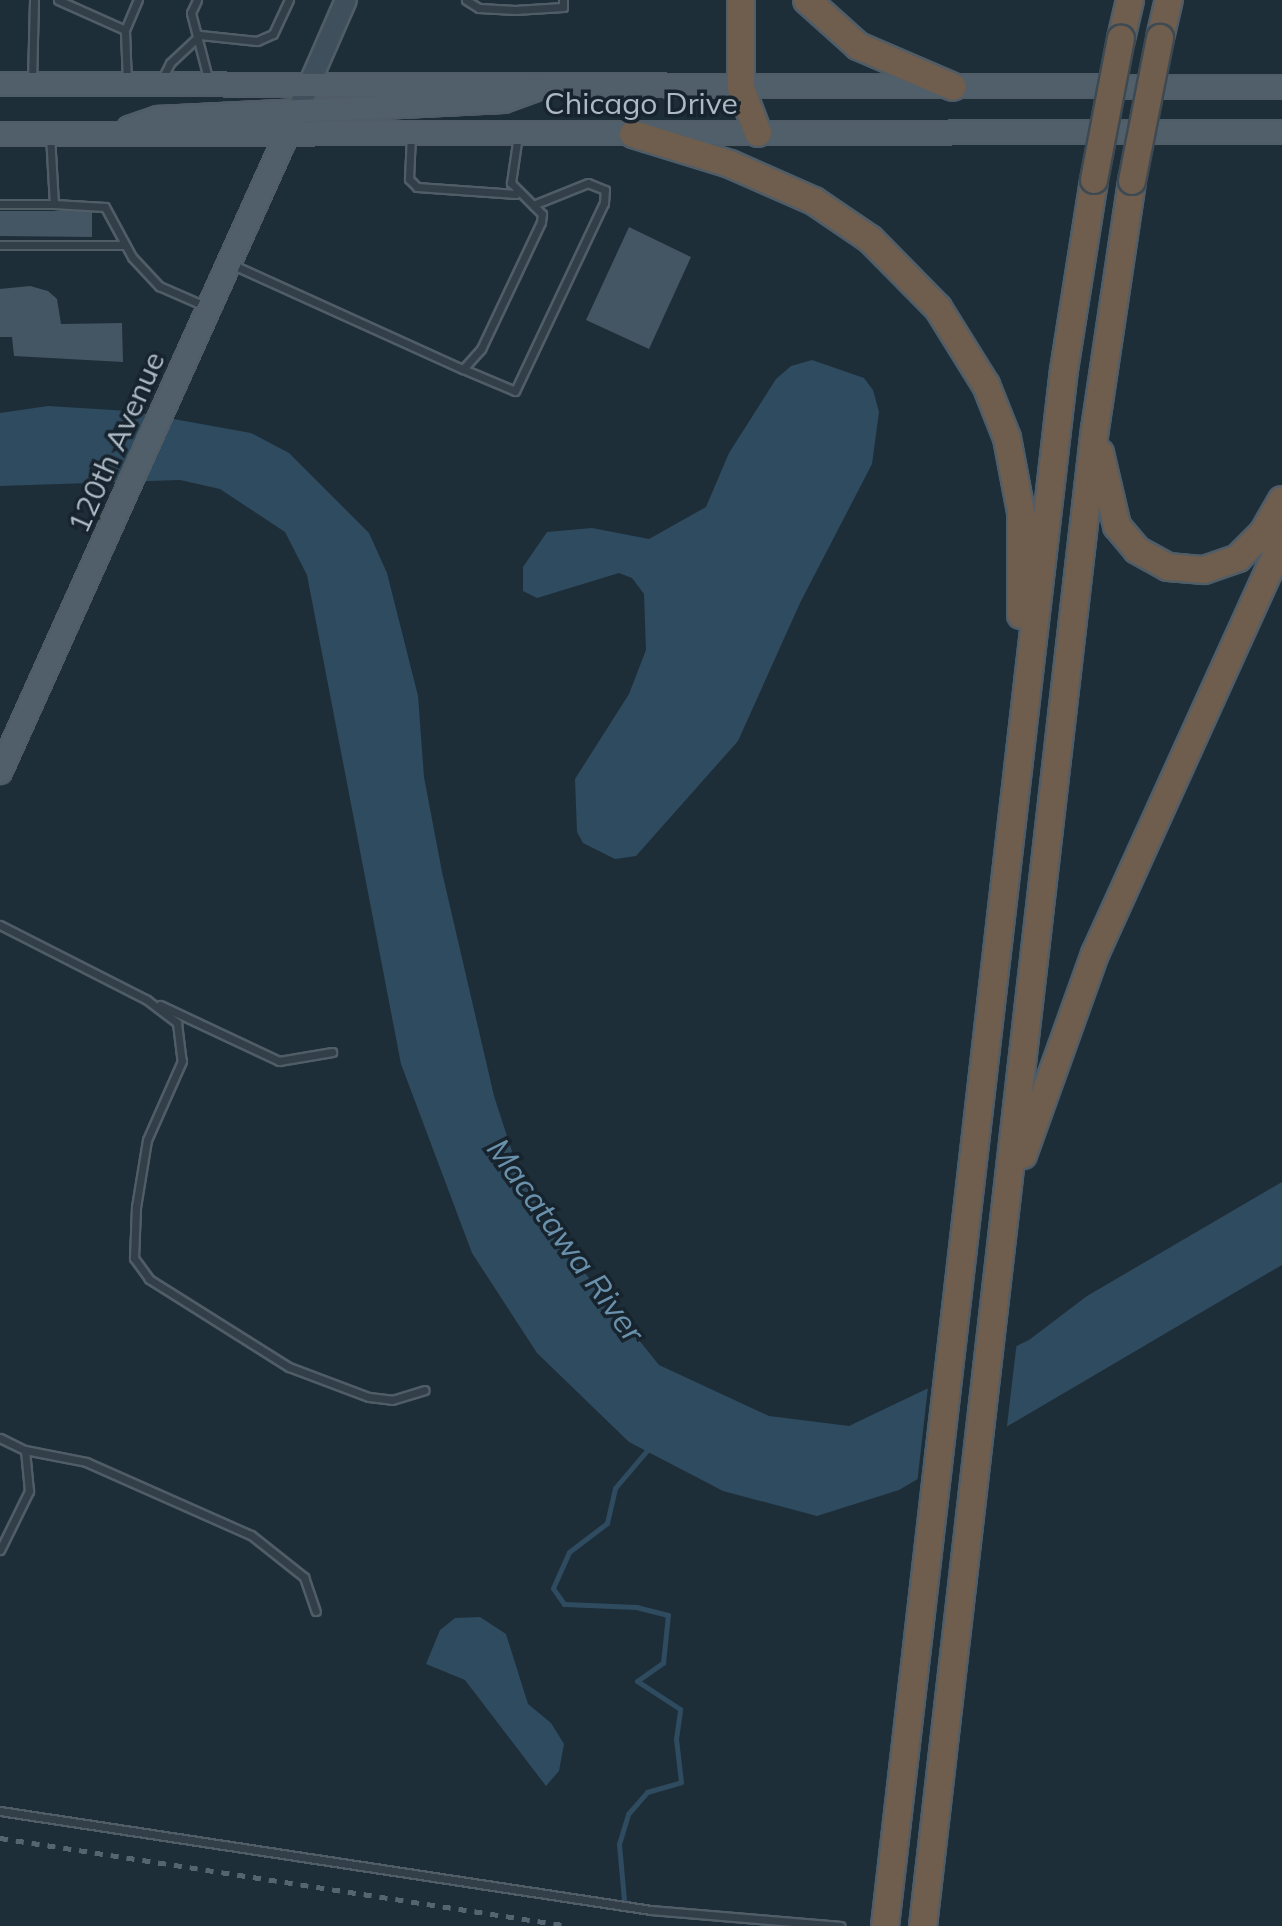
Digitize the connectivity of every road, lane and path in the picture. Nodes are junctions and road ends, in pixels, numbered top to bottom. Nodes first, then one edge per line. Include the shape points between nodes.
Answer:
1 (34, 0) edge
2 (60, 0) edge
3 (138, 0) edge
4 (197, 0) edge
5 (289, 0) edge
6 (346, 0) edge
7 (466, 0) edge
8 (563, 0) edge
9 (741, 0) edge
10 (807, 0) edge
11 (1130, 0) edge
12 (1169, 0) edge
13 (125, 30) junction
14 (200, 35) junction
15 (0, 84) edge
16 (32, 84) junction
17 (127, 85) junction
18 (160, 85) junction
19 (209, 85) junction
20 (309, 85) junction
21 (551, 85) junction
22 (953, 87) junction
23 (1282, 87) edge
24 (741, 88) junction
25 (297, 112) junction
26 (518, 132) junction
27 (1282, 132) edge
28 (50, 133) junction
29 (411, 133) junction
30 (758, 133) junction
31 (0, 134) edge
32 (111, 134) junction
33 (633, 134) junction
34 (286, 136) junction
35 (516, 194) junction
36 (0, 204) edge
37 (54, 204) junction
38 (533, 205) junction
39 (0, 245) edge
40 (125, 245) junction
41 (229, 263) junction
42 (208, 308) junction
43 (463, 369) junction
44 (1095, 429) junction
45 (1282, 500) edge
46 (1282, 541) edge
47 (1021, 747) junction
48 (0, 772) edge
49 (0, 925) edge
50 (153, 1004) junction
51 (332, 1052) dead end
52 (1007, 1204) junction
53 (424, 1390) dead end
54 (0, 1438) edge
55 (25, 1450) junction
56 (0, 1550) edge
57 (316, 1611) dead end
58 (0, 1811) edge
59 (924, 1925) edge
60 (840, 1926) edge
61 (885, 1926) edge

1 - 16 lane
2 - 13 lane
3 - 13 lane
4 - 14 lane via 191,13
5 - 14 lane via 273,34 257,41
6 - 20 main road
7 - 8 lane via 479,8 515,10 563,7
9 - 24 highway
10 - 22 highway via 858,46
11 - 47 highway, bridge via 1064,370
12 - 44 highway, bridge via 1132,181
13 - 17 lane
14 - 18 lane via 170,63
14 - 19 lane
15 - 16 main road, Chicago Drive
16 - 17 main road, Chicago Drive
17 - 18 main road, Chicago Drive
18 - 19 main road, Chicago Drive
19 - 20 main road, Chicago Drive
20 - 21 main road, Chicago Drive
20 - 25 main road
21 - 24 main road, Chicago Drive
21 - 25 main road via 504,101
22 - 23 main road, Chicago Drive
22 - 24 main road, Chicago Drive
24 - 30 highway
25 - 32 main road via 158,118
25 - 34 main road, 120th Avenue
26 - 29 main road, Chicago Drive
26 - 33 main road, Chicago Drive
26 - 35 lane via 511,183
27 - 30 main road, Chicago Drive
28 - 31 main road, Chicago Drive
28 - 32 main road, Chicago Drive
28 - 37 lane
29 - 34 main road, Chicago Drive
29 - 35 lane via 409,179 417,187
30 - 33 main road, Chicago Drive
32 - 34 main road, Chicago Drive
33 - 47 highway via 751,172 834,212 896,262 956,333 997,413 1017,489
34 - 41 main road, 120th Avenue
35 - 38 lane
36 - 37 lane
37 - 40 lane via 105,207
38 - 43 lane via 542,214 541,222 481,349
38 - 43 lane via 588,183 605,190 604,203 515,391
39 - 40 lane
40 - 42 lane via 159,286
41 - 42 main road, 120th Avenue
41 - 43 lane
42 - 48 main road, 120th Avenue
44 - 45 highway via 1117,526 1137,550 1168,567 1204,570 1238,558 1263,533
44 - 52 highway
46 - 52 highway via 1095,954
47 - 61 highway
49 - 50 lane
50 - 51 lane via 173,1008 279,1061
50 - 53 lane via 177,1023 182,1061 147,1140 134,1258 149,1279 289,1367 369,1397 392,1400
52 - 59 highway
54 - 55 lane
55 - 56 lane via 29,1491
55 - 57 lane via 86,1462 251,1535 304,1577
58 - 60 lane via 651,1910

